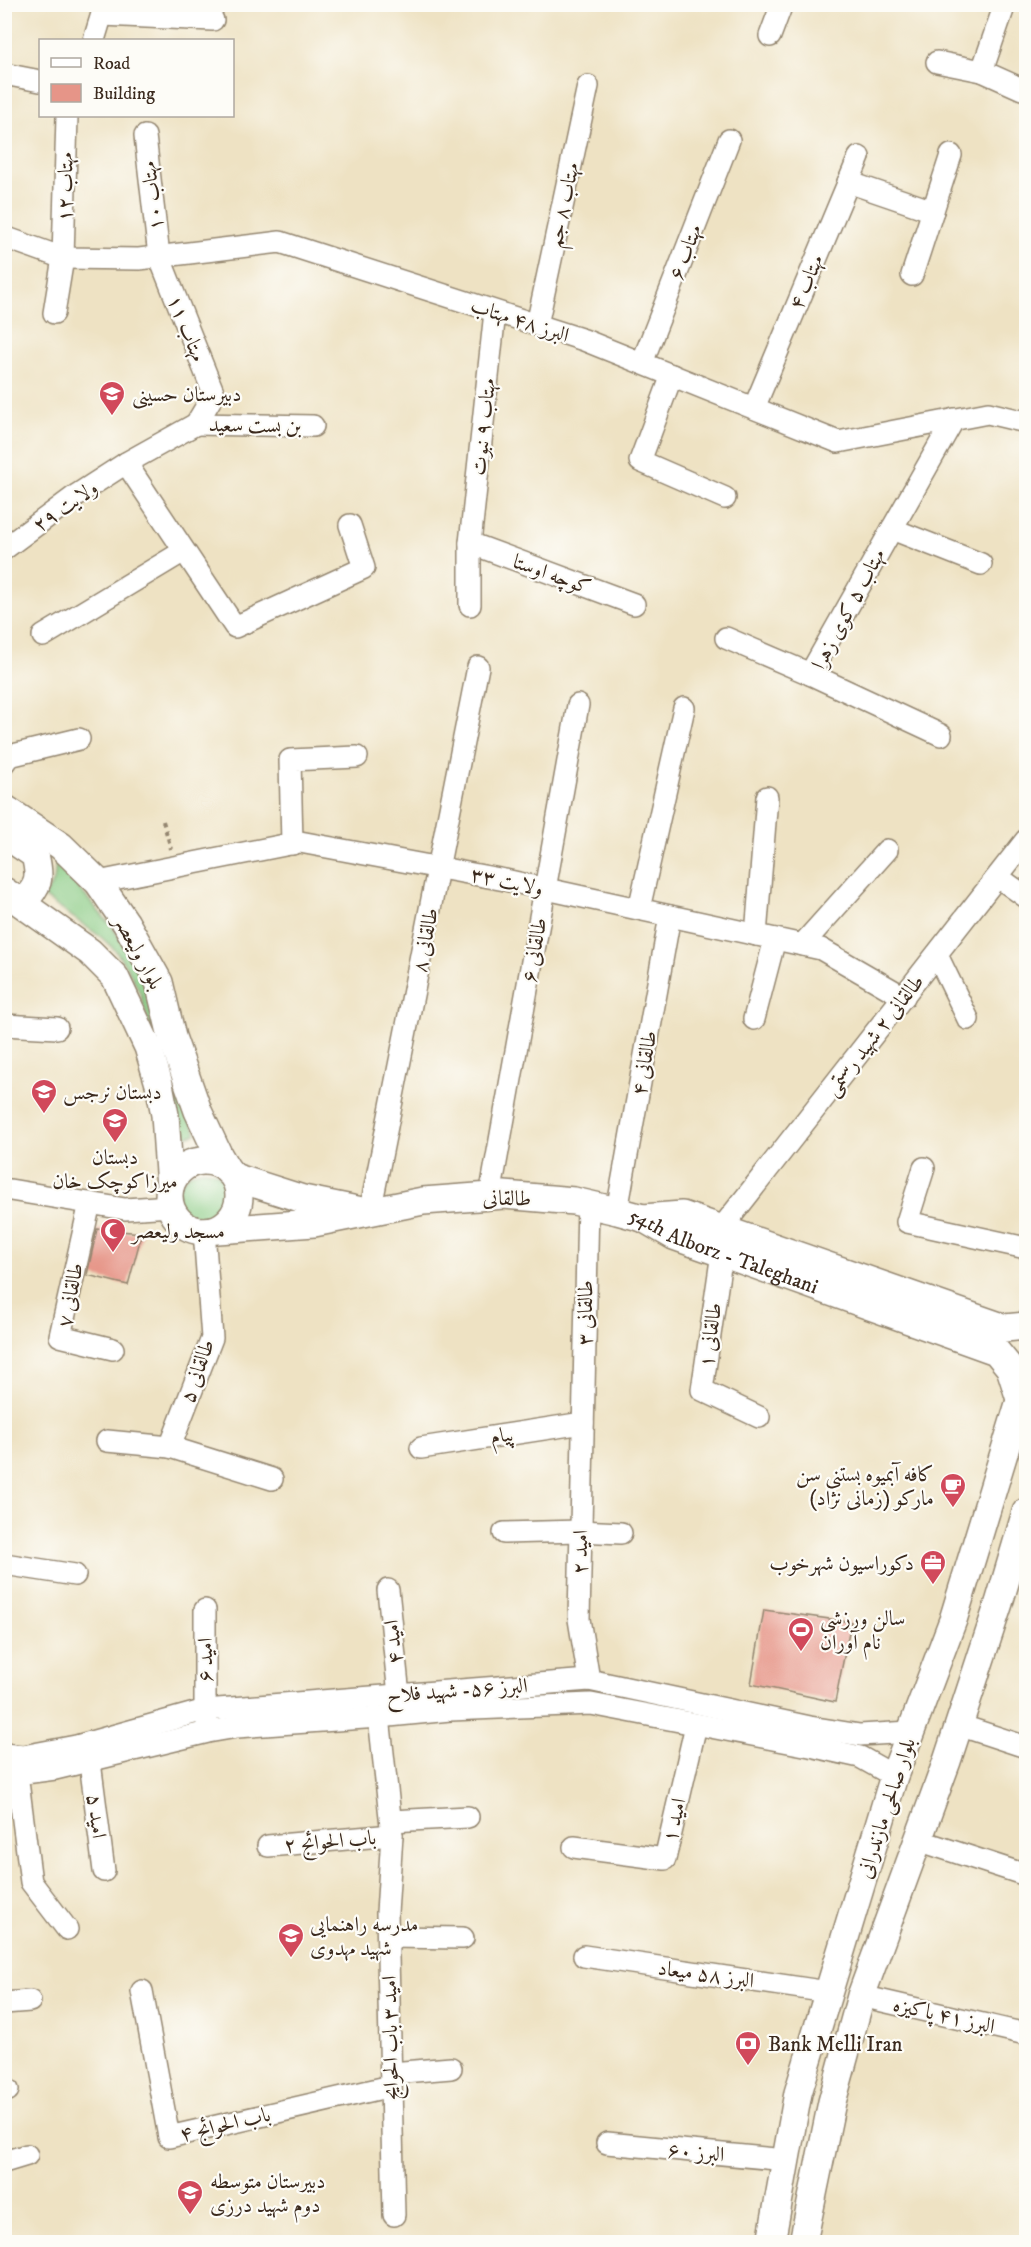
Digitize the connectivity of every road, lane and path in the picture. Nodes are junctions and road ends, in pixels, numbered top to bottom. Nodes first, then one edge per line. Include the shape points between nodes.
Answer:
1 (782, 4) edge
2 (1005, 4) edge
3 (103, 10) edge
4 (213, 20) dead end
5 (770, 36) dead end
6 (94, 39) edge
7 (938, 62) dead end
8 (982, 71) junction
9 (4, 75) edge
10 (39, 81) edge
11 (588, 86) dead end
12 (1022, 89) dead end
13 (67, 117) edge
14 (145, 136) dead end
15 (729, 140) dead end
16 (951, 155) dead end
17 (859, 157) dead end
18 (848, 182) junction
19 (933, 211) junction
20 (4, 237) edge
21 (159, 256) junction
22 (63, 258) junction
23 (912, 275) dead end
24 (495, 312) junction
25 (54, 313) dead end
26 (537, 325) junction
27 (642, 363) junction
28 (672, 375) junction
29 (754, 408) junction
30 (954, 419) junction
31 (1026, 422) edge
32 (196, 424) junction
33 (313, 426) dead end
34 (126, 464) junction
35 (725, 498) dead end
36 (350, 525) dead end
37 (892, 529) junction
38 (470, 543) junction
39 (4, 549) edge
40 (184, 551) junction
41 (981, 564) dead end
42 (634, 604) dead end
43 (470, 605) dead end
44 (43, 636) dead end
45 (726, 638) dead end
46 (478, 667) dead end
47 (810, 674) junction
48 (578, 705) dead end
49 (684, 708) dead end
50 (941, 735) dead end
51 (79, 739) dead end
52 (357, 757) dead end
53 (4, 763) edge
54 (767, 797) dead end
55 (4, 808) edge
56 (163, 821) dead end
57 (4, 834) edge
58 (1026, 840) edge
59 (292, 844) junction
60 (887, 850) dead end
61 (176, 867) junction
62 (439, 867) junction
63 (998, 877) junction
64 (98, 882) junction
65 (545, 888) junction
66 (13, 897) edge
67 (1026, 897) edge
68 (639, 909) junction
69 (670, 916) junction
70 (765, 937) junction
71 (802, 945) junction
72 (937, 955) junction
73 (904, 997) junction
74 (754, 1019) dead end
75 (968, 1019) dead end
76 (4, 1025) edge
77 (57, 1028) dead end
78 (924, 1168) dead end
79 (231, 1174) junction
80 (4, 1189) edge
81 (490, 1196) junction
82 (171, 1197) junction
83 (90, 1203) junction
84 (588, 1204) junction
85 (617, 1211) junction
86 (370, 1212) junction
87 (643, 1218) joint
88 (204, 1231) junction
89 (722, 1241) junction
90 (1026, 1248) edge
91 (1026, 1326) edge
92 (989, 1336) junction
93 (113, 1349) dead end
94 (1023, 1390) edge
95 (759, 1417) dead end
96 (583, 1423) junction
97 (107, 1441) dead end
98 (170, 1448) junction
99 (421, 1448) dead end
100 (272, 1479) dead end
101 (1026, 1512) edge
102 (580, 1531) junction
103 (504, 1533) dead end
104 (621, 1533) dead end
105 (4, 1564) edge
106 (75, 1575) dead end
107 (1026, 1583) edge
108 (388, 1590) dead end
109 (999, 1603) junction
110 (205, 1610) dead end
111 (589, 1680) junction
112 (399, 1695) junction
113 (205, 1710) junction
114 (379, 1718) junction
115 (696, 1725) junction
116 (959, 1725) junction
117 (208, 1732) junction
118 (910, 1732) junction
119 (1026, 1747) edge
120 (4, 1754) edge
121 (90, 1762) junction
122 (11, 1774) edge
123 (894, 1776) junction
124 (468, 1817) dead end
125 (392, 1828) junction
126 (918, 1840) junction
127 (268, 1846) dead end
128 (574, 1847) dead end
129 (104, 1871) dead end
130 (1026, 1875) edge
131 (67, 1929) dead end
132 (388, 1937) junction
133 (463, 1938) dead end
134 (584, 1956) dead end
135 (142, 1991) dead end
136 (828, 1992) junction
137 (861, 1996) junction
138 (30, 2001) dead end
139 (4, 2002) edge
140 (1026, 2034) edge
141 (451, 2068) dead end
142 (391, 2079) junction
143 (607, 2143) dead end
144 (27, 2154) dead end
145 (786, 2160) junction
146 (4, 2162) edge
147 (394, 2215) dead end
148 (771, 2242) edge
149 (803, 2242) edge

1 - 5 street
2 - 8 street
3 - 4 street
3 - 6 street
7 - 8 street
8 - 12 street
9 - 10 street
11 - 26 street, مهتاب ۸ جم
13 - 22 street, مهتاب ۱۲
14 - 21 street, مهتاب ۱۰
15 - 27 street, مهتاب ۶
16 - 19 street
17 - 18 street, مهتاب ۴
18 - 19 street
18 - 29 street, مهتاب ۴
19 - 23 street
20 - 22 street, البرز ۴۸ مهتاب
21 - 22 street, البرز ۴۸ مهتاب
21 - 24 street, البرز ۴۸ مهتاب via 280,242
21 - 32 street, مهتاب ۱۱ via 213,394
22 - 25 street, مهتاب ۱۲
24 - 26 street, البرز ۴۸ مهتاب
24 - 38 street, مهتاب ۹ نبوت
26 - 27 street, البرز ۴۸ مهتاب
27 - 28 street, البرز ۴۸ مهتاب
28 - 29 street, البرز ۴۸ مهتاب
28 - 35 street via 640,461
29 - 30 street, البرز ۴۸ مهتاب via 838,442
30 - 31 street, البرز ۴۸ مهتاب via 988,413
30 - 37 street, مهتاب ۵ کوی زهرا
32 - 33 street, بن بست سعید
32 - 34 street
34 - 39 street, ولایت ٢٩
34 - 40 street
36 - 40 street via 364,568 235,627
37 - 41 street
37 - 47 street, مهتاب ۵ کوی زهرا
38 - 42 street, کوچه اوستا
38 - 43 street, مهتاب ۹ نبوت
40 - 44 street
45 - 47 street
46 - 62 street, طالقانی ۸
47 - 50 street, مهتاب ۵ کوی زهرا
48 - 65 street, طالقانی ۶
49 - 68 street
51 - 53 street via 9,756
52 - 59 street via 290,760
54 - 70 street
55 - 64 main road, بلوار ولیعصر via 61,846
56 - 61 path
57 - 66 main road via 36,855 40,873 35,890
58 - 63 street, طالقانی ۲ شهید رستمی
59 - 61 street, ولایت ٣۳
59 - 62 street, ولایت ٣۳
60 - 71 street
61 - 64 street, ولایت ٣۳
62 - 65 street, ولایت ٣۳
62 - 86 street, طالقانی ۸
63 - 67 street
63 - 72 street, طالقانی ۲ شهید رستمی
64 - 79 main road, بلوار ولیعصر via 159,982 172,1036 198,1111
65 - 68 street, ولایت ٣۳
65 - 81 street, طالقانی ۶
66 - 82 main road, بلوار ولیعصر via 90,952 116,977 148,1047 159,1084
68 - 69 street, ولایت ٣۳
69 - 70 street, ولایت ٣۳
69 - 85 street, طالقانی ۴
70 - 71 street, ولایت ٣۳
70 - 74 street
71 - 73 street, ولایت ٣۳ via 821,949
72 - 73 street, طالقانی ۲ شهید رستمی
72 - 75 street
73 - 89 street, طالقانی ۲ شهید رستمی
76 - 77 street
78 - 90 street via 907,1222
79 - 82 main road via 219,1164 195,1162 180,1172
79 - 86 main road, طالقانی via 303,1199
79 - 88 main road via 238,1187 237,1208 224,1224
80 - 83 street
81 - 84 main road, طالقانی
81 - 86 main road, طالقانی via 423,1201
82 - 83 street via 125,1209
82 - 88 main road via 176,1216 183,1224
83 - 93 street, طالقانی ۷ via 60,1335
84 - 85 main road, طالقانی
84 - 96 street, طالقانی ۳
85 - 87 main road, طالقانی
86 - 88 main road, طالقانی via 314,1223
87 - 89 main road, 54th Alborz - Taleghani via 674,1236
88 - 98 street, طالقانی ۵ via 212,1338
89 - 92 main road, 54th Alborz - Taleghani
89 - 95 street, طالقانی ۱ via 702,1390
91 - 92 main road, 54th Alborz - Taleghani via 1005,1328
92 - 94 main road, 54th Alborz - Taleghani
94 - 118 main road, بلوار صالحی مازندرانی via 953,1620
96 - 99 street, پیام
96 - 102 street, امید ۲
97 - 98 street
98 - 100 street
101 - 109 main road, بلوار صالحی مازندرانی
102 - 103 street
102 - 104 street
102 - 111 street, امید ۲ via 579,1619
105 - 106 street
107 - 109 main road
108 - 112 street, امید ۴
109 - 116 main road, بلوار صالحی مازندرانی
110 - 113 street, امید ۶
111 - 112 street, البرز ۵۶- شهید فلاح
111 - 118 street, البرز ۵۶- شهید فلاح via 756,1717 860,1735
112 - 113 street, البرز ۵۶- شهید فلاح
113 - 117 street, امید ۶
113 - 120 street, البرز ۵۶- شهید فلاح via 76,1746 23,1756
114 - 115 street, البرز ۵۶- شهید فلاح via 450,1710 591,1704
114 - 117 street, البرز ۵۶- شهید فلاح
114 - 125 street, امید ۳ باب الحوایج
115 - 123 street, البرز ۵۶- شهید فلاح via 860,1758
115 - 128 street, امید ۱ via 665,1860
116 - 119 street
116 - 126 main road, بلوار صالحی مازندرانی
117 - 121 street, البرز ۵۶- شهید فلاح
118 - 123 main road, بلوار صالحی مازندرانی
121 - 122 street, البرز ۵۶- شهید فلاح
121 - 129 street, امید ۵
122 - 131 street via 31,1882
123 - 136 main road, بلوار صالحی مازندرانی
124 - 125 street, باب الحوائج ۲
125 - 127 street, باب الحوائج ۲
125 - 132 street, امید ۳ باب الحوایج
126 - 130 street
126 - 137 main road, بلوار صالحی مازندرانی
132 - 133 street
132 - 142 street, امید ۳ باب الحوایج
134 - 136 street, البرز ۵۸ میعاد
135 - 142 street, باب الحوائج ۴ via 169,2137
136 - 145 main road, بلوار صالحی مازندرانی via 798,2093
137 - 140 street, البرز ۴۱ پاکیزه
137 - 149 main road, بلوار صالحی مازندرانی via 832,2102
138 - 139 street
141 - 142 street
142 - 147 street, امید ۳ باب الحوایج
143 - 145 street, البرز ۶۰
144 - 146 street
145 - 148 main road, بلوار صالحی مازندرانی

